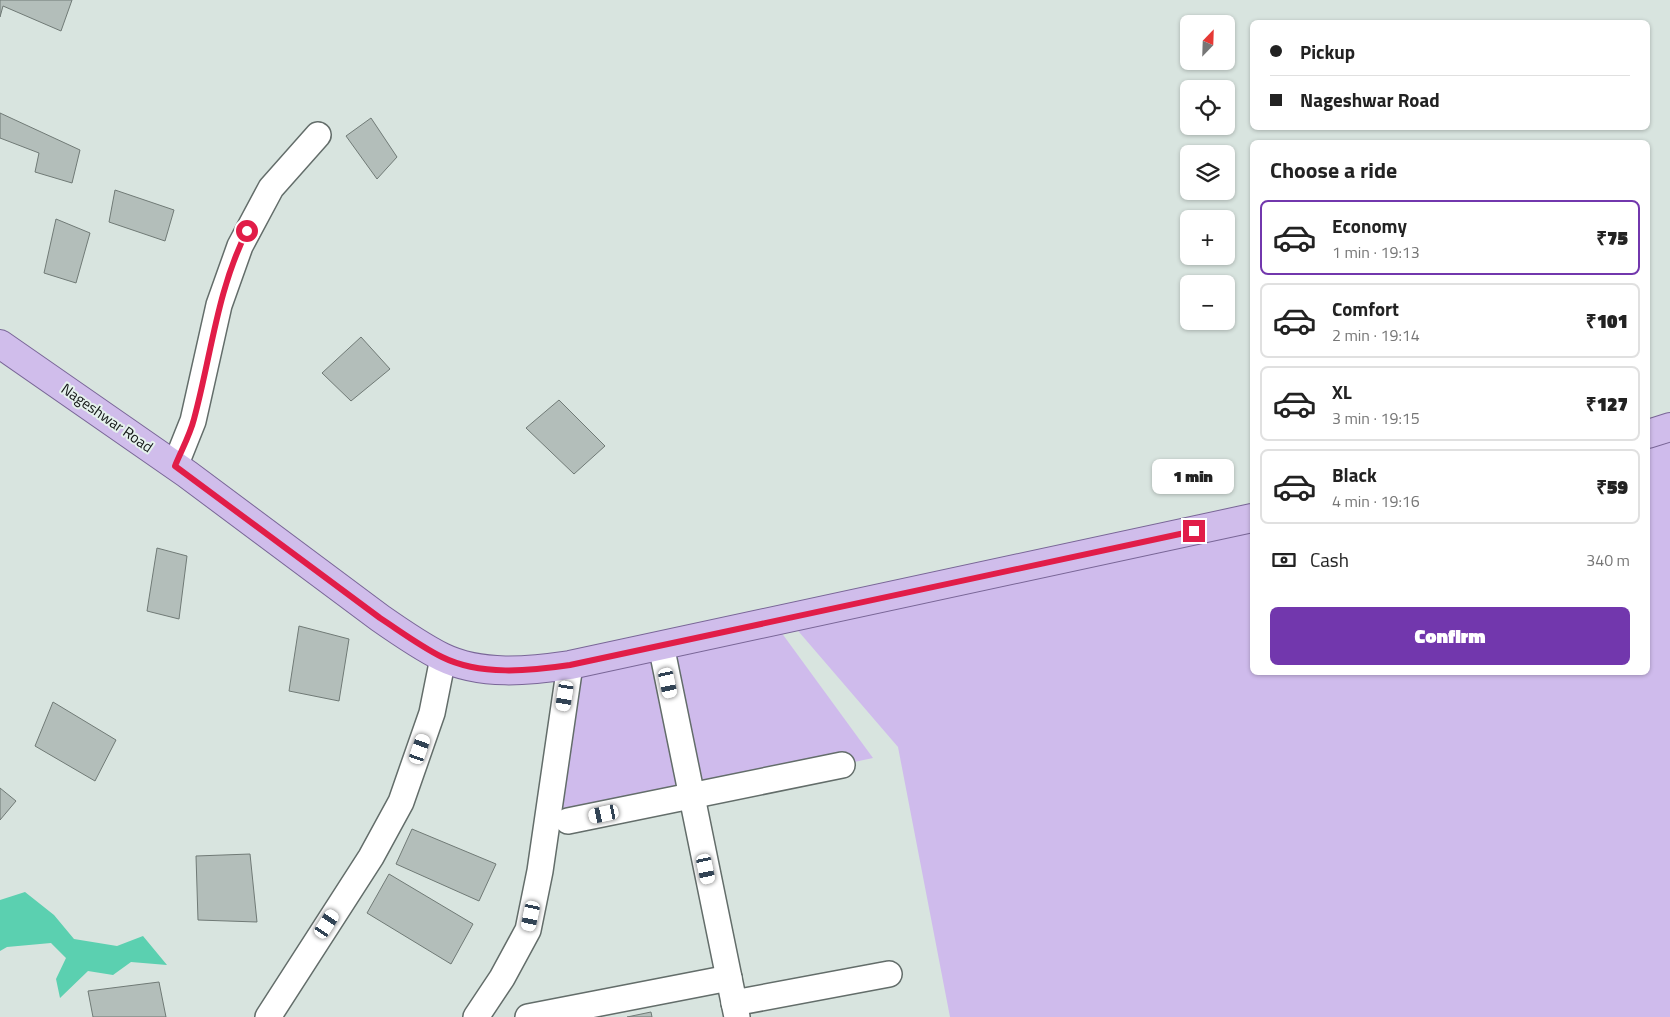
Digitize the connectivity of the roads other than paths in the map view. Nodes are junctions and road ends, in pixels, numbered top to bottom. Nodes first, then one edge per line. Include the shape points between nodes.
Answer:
1 (318, 135) dead end
2 (0, 344) edge
3 (1670, 427) edge
4 (1650, 433) edge
5 (175, 466) junction
6 (1250, 518) edge
7 (661, 645) junction
8 (443, 658) junction
9 (570, 665) junction
10 (842, 765) dead end
11 (691, 796) junction
12 (568, 821) dead end
13 (889, 974) dead end
14 (729, 978) junction
15 (735, 1010) edge
16 (268, 1017) edge
17 (476, 1017) edge
18 (528, 1017) edge

1 - 5 street via 271,188 240,246 220,305 193,421
2 - 5 main road, Nageshwar Road
3 - 4 main road
5 - 8 main road, Nageshwar Road via 380,618
6 - 7 main road, Nageshwar Road
7 - 9 main road, Nageshwar Road
7 - 11 street
8 - 9 main road, Nageshwar Road via 503,671
8 - 16 street via 432,714 401,802 371,858
9 - 17 street via 540,871 528,930
10 - 11 street
11 - 12 street
11 - 14 street
13 - 15 street
14 - 15 street
14 - 18 street

